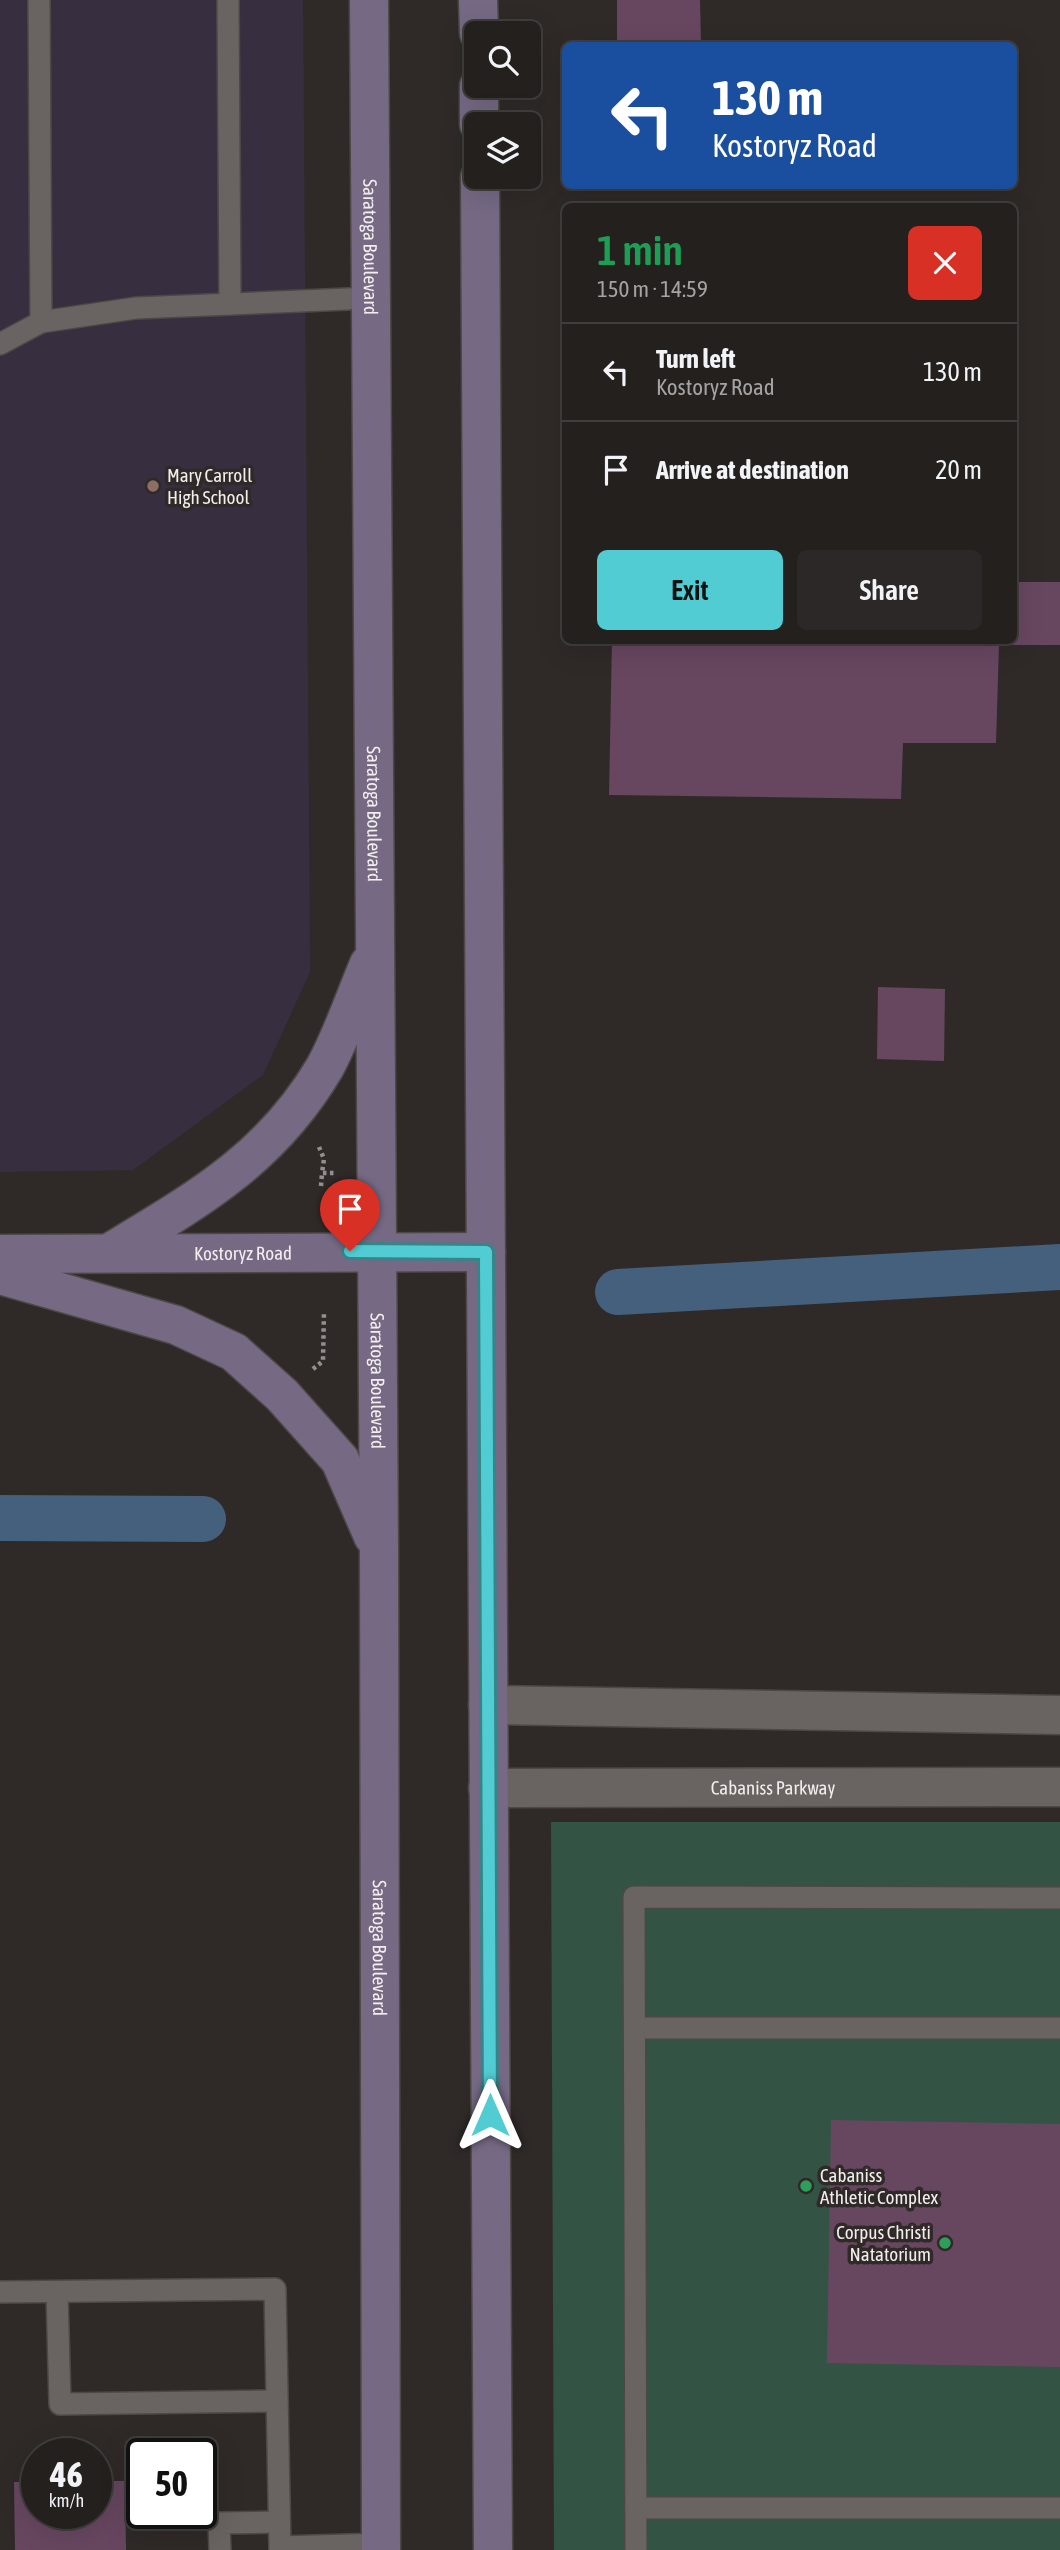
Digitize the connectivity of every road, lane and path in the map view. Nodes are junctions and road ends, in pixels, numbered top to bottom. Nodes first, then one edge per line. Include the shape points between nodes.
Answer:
1 (38, 0) edge
2 (228, 0) edge
3 (369, 0) edge
4 (478, 0) edge
5 (479, 21) edge
6 (480, 189) edge
7 (371, 298) junction
8 (230, 304) junction
9 (41, 322) junction
10 (0, 344) edge
11 (375, 949) junction
12 (336, 1173) dead end
13 (321, 1186) dead end
14 (377, 1251) junction
15 (486, 1252) junction
16 (109, 1253) junction
17 (0, 1254) edge
18 (0, 1275) edge
19 (324, 1311) dead end
20 (324, 1327) junction
21 (335, 1327) dead end
22 (308, 1373) dead end
23 (379, 1550) junction
24 (488, 1705) junction
25 (1060, 1714) edge
26 (1060, 1787) edge
27 (488, 1788) junction
28 (1060, 1898) edge
29 (635, 2028) junction
30 (1060, 2028) edge
31 (0, 2292) edge
32 (57, 2292) junction
33 (277, 2401) junction
34 (636, 2508) junction
35 (1060, 2508) edge
36 (279, 2522) junction
37 (381, 2547) edge
38 (280, 2549) edge
39 (220, 2550) edge
40 (493, 2550) edge
41 (636, 2550) edge

1 - 9 lane
2 - 8 lane
3 - 7 main road, Saratoga Boulevard
4 - 5 main road
6 - 15 main road
7 - 8 lane
7 - 11 main road, Saratoga Boulevard
8 - 9 lane via 136,308
9 - 10 lane
11 - 14 main road, Saratoga Boulevard
11 - 16 main road via 325,1066 285,1125 253,1157 203,1195
12 - 13 path via 322,1173
14 - 15 main road, Kostoryz Road
14 - 16 main road, Kostoryz Road
14 - 23 main road, Saratoga Boulevard
15 - 24 main road
16 - 17 main road, Kostoryz Road
18 - 23 main road via 176,1325 234,1352 282,1395 340,1460
19 - 20 path
20 - 21 path
20 - 22 path via 323,1361
23 - 37 main road, Saratoga Boulevard
24 - 25 street
24 - 27 main road
26 - 27 street, Cabaniss Parkway
27 - 40 main road
28 - 29 lane via 634,1897
29 - 30 lane
29 - 34 lane
31 - 32 lane
32 - 33 lane via 60,2404
32 - 33 lane via 275,2289
33 - 36 lane
34 - 35 lane
34 - 41 lane
36 - 38 lane
36 - 39 lane via 219,2523
37 - 38 lane

